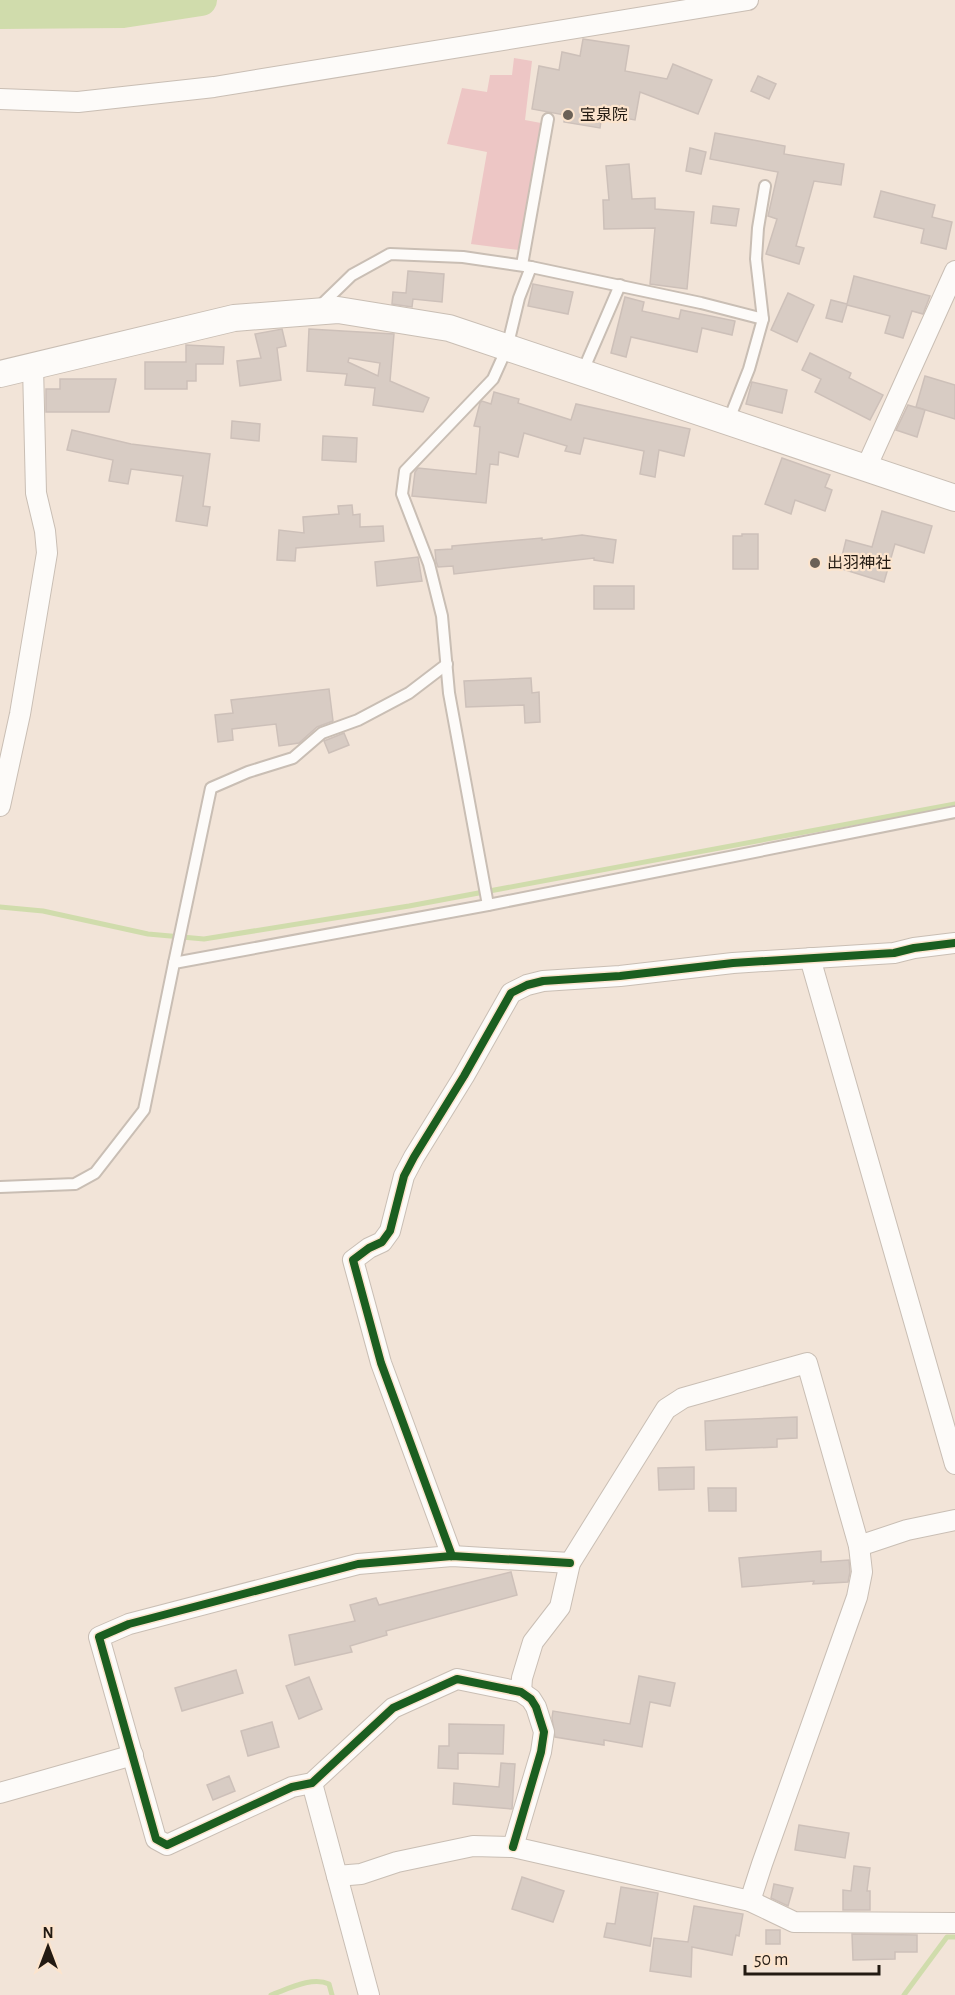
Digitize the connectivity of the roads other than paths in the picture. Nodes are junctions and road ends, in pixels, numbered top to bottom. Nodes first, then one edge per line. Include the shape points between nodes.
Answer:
1 (748, 0) edge
2 (0, 99) edge
3 (548, 119) dead end
4 (765, 186) dead end
5 (526, 266) junction
6 (955, 271) edge
7 (620, 285) junction
8 (313, 312) junction
9 (763, 319) junction
10 (507, 348) junction
11 (33, 366) junction
12 (582, 373) junction
13 (0, 374) edge
14 (728, 422) junction
15 (866, 468) junction
16 (955, 498) edge
17 (447, 664) junction
18 (0, 806) edge
19 (955, 812) edge
20 (488, 905) junction
21 (955, 944) edge
22 (810, 958) junction
23 (174, 963) junction
24 (0, 1187) edge
25 (955, 1464) edge
26 (955, 1520) edge
27 (859, 1546) junction
28 (452, 1556) junction
29 (570, 1563) junction
30 (521, 1692) junction
31 (134, 1755) junction
32 (312, 1783) junction
33 (0, 1793) edge
34 (513, 1847) junction
35 (337, 1876) junction
36 (750, 1901) junction
37 (955, 1923) edge
38 (369, 1995) edge

1 - 2 street via 214,87 78,102
3 - 5 lane
4 - 9 lane via 756,259
5 - 7 lane
5 - 8 lane via 463,257 390,254 352,275
5 - 10 lane
6 - 15 street
7 - 9 lane
7 - 12 lane
8 - 10 street via 338,310 448,328
8 - 11 street via 234,318
9 - 14 lane
10 - 12 street
10 - 17 lane via 493,379 405,471 402,494 429,564 442,616
11 - 13 street
11 - 18 street via 36,493 47,553
12 - 14 street
14 - 15 street
15 - 16 street
17 - 20 lane via 448,693
17 - 23 lane via 409,693 358,720 322,733 293,758 211,788
19 - 20 lane
20 - 23 lane
21 - 22 street via 894,953
22 - 25 street
22 - 28 street via 543,981 511,993 501,1008 404,1176 390,1231 382,1242 353,1260 381,1363
23 - 24 lane via 144,1110 94,1173 75,1184
26 - 27 street
27 - 29 street via 807,1363 683,1398 666,1410
27 - 36 street via 862,1572 857,1597
28 - 29 street
28 - 31 street via 358,1564 129,1624 99,1637
29 - 30 street via 560,1608 533,1642
30 - 32 street via 457,1679 393,1708
30 - 34 street via 536,1707 544,1732
31 - 32 street via 156,1839 167,1845 292,1787
31 - 33 street
32 - 35 street
34 - 35 street via 472,1846 361,1874
34 - 36 street
35 - 38 street
36 - 37 street via 794,1922

